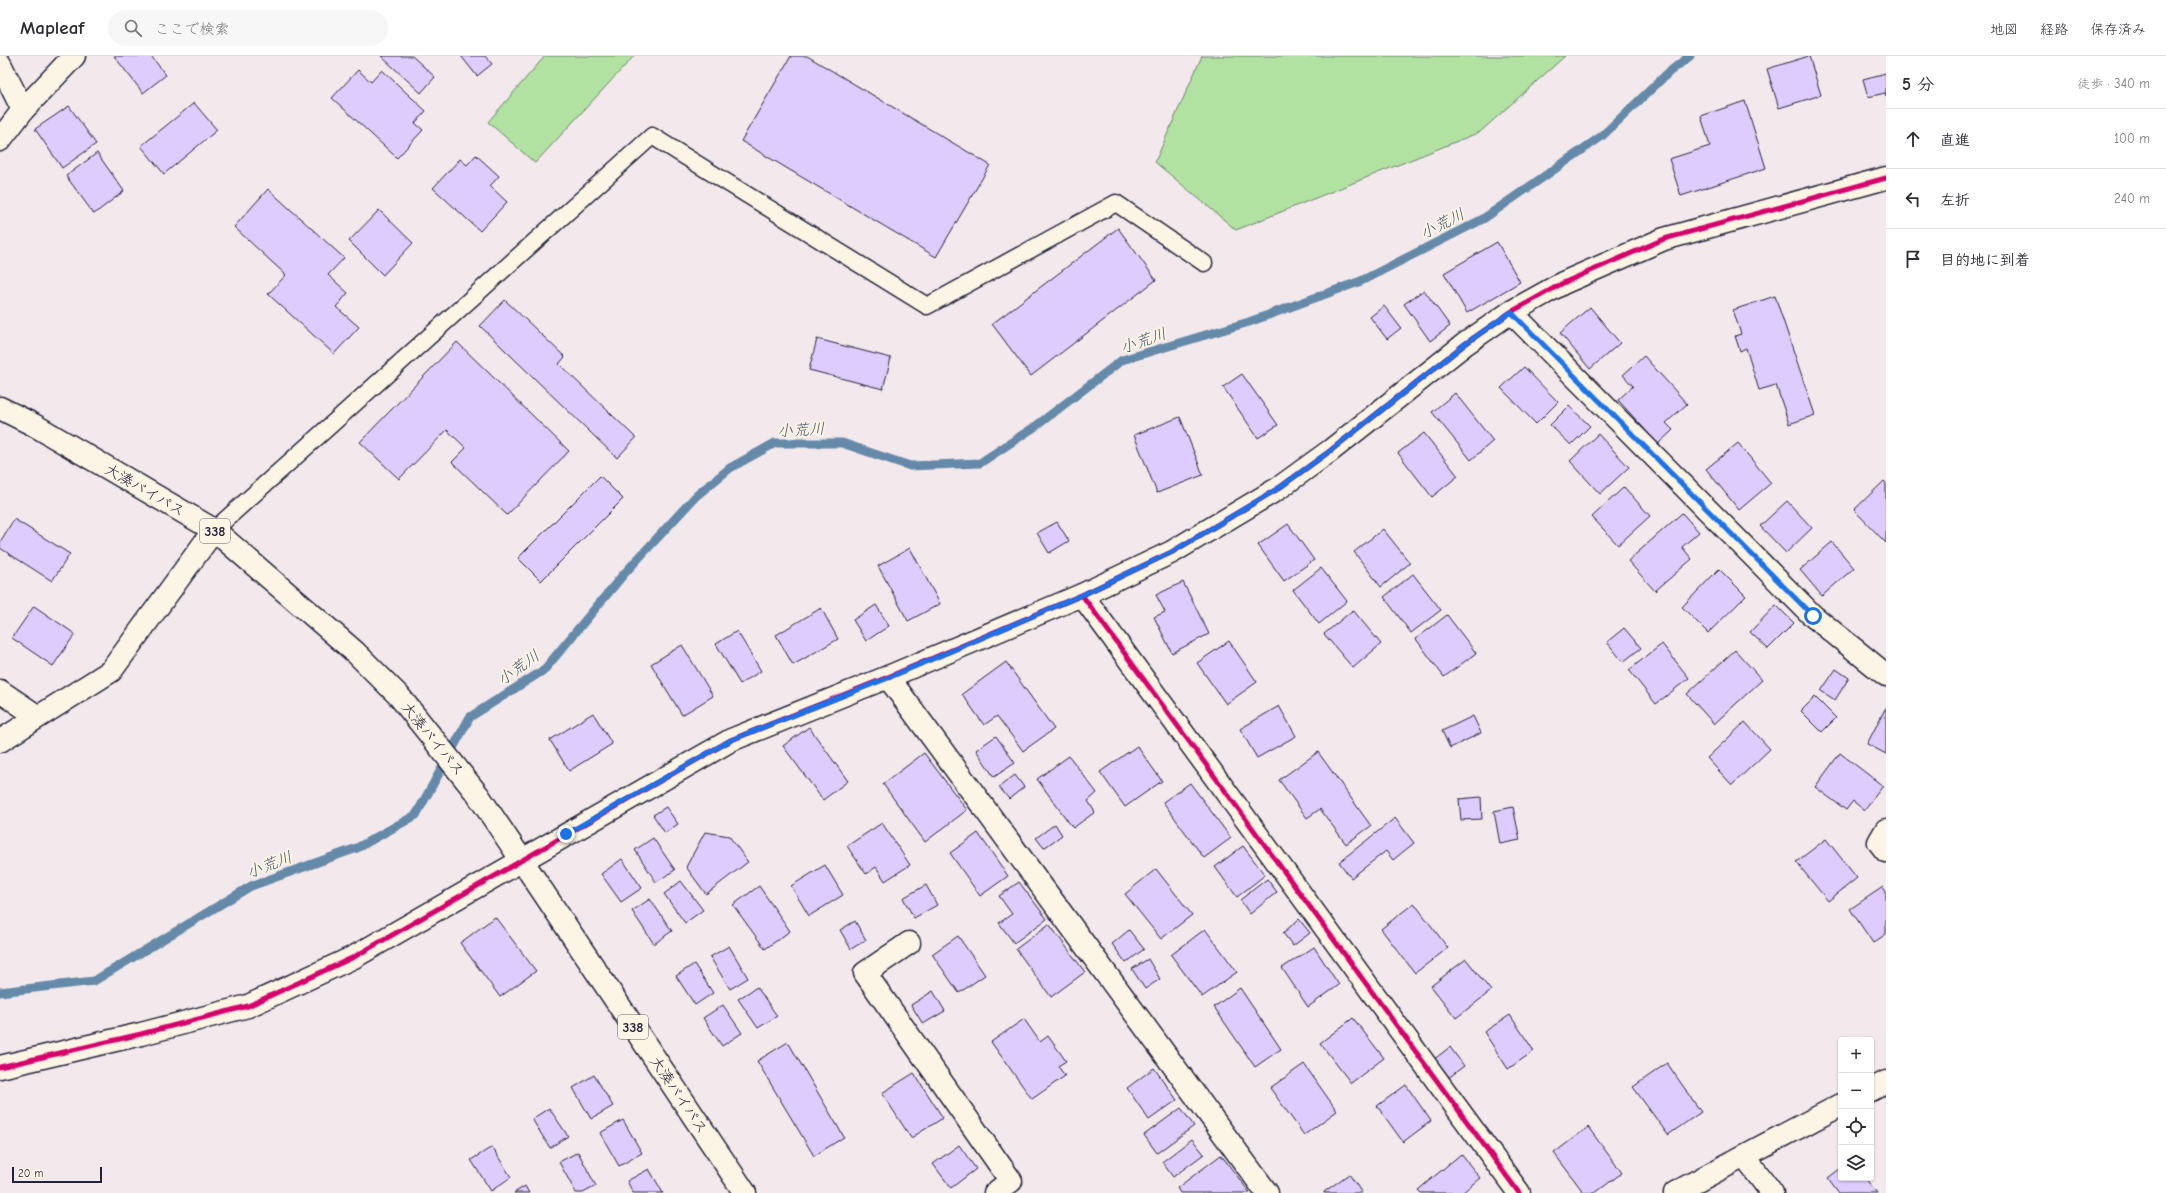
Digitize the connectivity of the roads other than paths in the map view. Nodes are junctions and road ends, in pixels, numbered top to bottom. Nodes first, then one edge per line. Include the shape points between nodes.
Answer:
1 (74, 56) edge
2 (0, 64) edge
3 (23, 110) junction
4 (0, 140) edge
5 (1886, 178) edge
6 (1204, 263) dead end
7 (1511, 312) junction
8 (0, 408) edge
9 (214, 530) junction
10 (1082, 595) junction
11 (1886, 675) edge
12 (888, 678) junction
13 (0, 691) edge
14 (37, 716) junction
15 (0, 741) edge
16 (1886, 830) edge
17 (1886, 851) edge
18 (520, 860) junction
19 (909, 942) dead end
20 (0, 1067) edge
21 (1886, 1082) edge
22 (1874, 1088) edge
23 (1838, 1108) edge
24 (1744, 1156) junction
25 (745, 1193) edge
26 (995, 1193) edge
27 (1267, 1193) edge
28 (1518, 1193) edge
29 (1675, 1193) edge
30 (1772, 1193) edge

1 - 3 main road
2 - 3 main road
3 - 4 main road
5 - 7 main road via 1664,238 1563,283
6 - 9 lane via 1116,203 927,306 652,136
7 - 10 main road via 1465,344 1279,488 1172,552
7 - 11 main road via 1813,616
8 - 9 main road, 大湊バイパス / 338 via 34,425
9 - 14 main road via 111,671
9 - 18 main road, 大湊バイパス / 338 via 355,652 399,696 478,795
10 - 12 main road
10 - 28 main road
12 - 18 main road via 731,740
12 - 27 main road
13 - 14 main road
14 - 15 main road
16 - 17 main road via 1879,842
18 - 20 main road via 354,957 248,1006
18 - 25 main road, 大湊バイパス / 338
19 - 26 main road via 865,973 1011,1181
21 - 22 main road
23 - 24 main road
24 - 29 main road
24 - 30 main road

